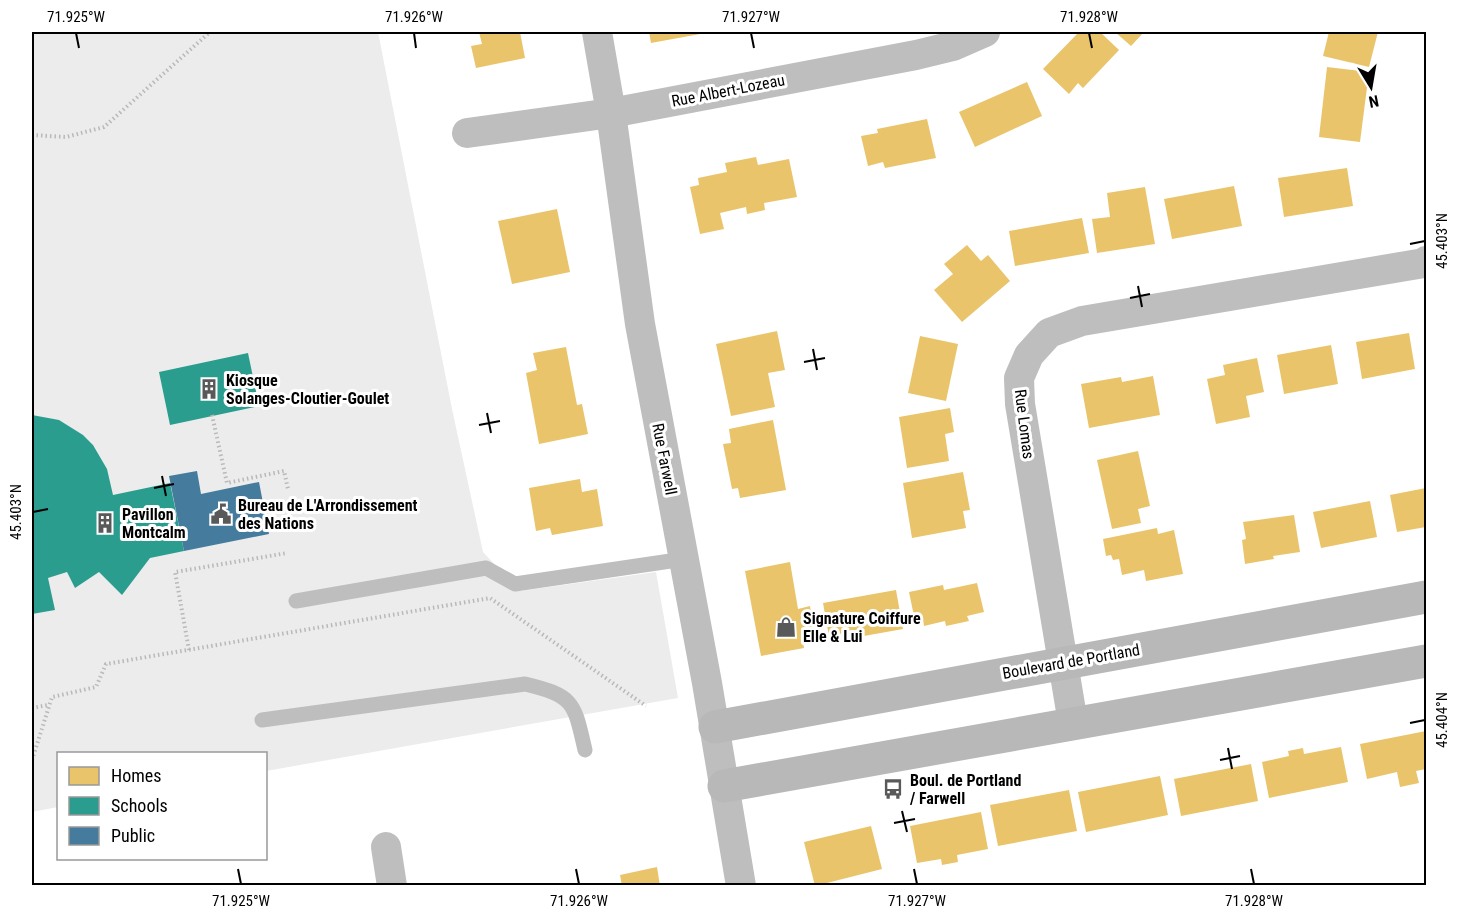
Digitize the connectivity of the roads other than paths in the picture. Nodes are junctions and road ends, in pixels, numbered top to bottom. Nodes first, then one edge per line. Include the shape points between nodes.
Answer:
1 (597, 32) edge
2 (985, 32) edge
3 (611, 113) junction
4 (467, 133) dead end
5 (1426, 262) edge
6 (684, 558) junction
7 (1426, 597) edge
8 (296, 601) dead end
9 (1426, 661) edge
10 (1062, 663) junction
11 (262, 720) dead end
12 (1073, 723) junction
13 (715, 727) junction
14 (585, 750) dead end
15 (724, 786) junction
16 (386, 848) dead end
17 (392, 885) edge
18 (741, 885) edge

1 - 3 street, Rue Farwell
2 - 3 street, Rue Albert-Lozeau via 953,46 916,55
3 - 4 street, Rue Albert-Lozeau
3 - 6 street, Rue Farwell via 640,324
5 - 10 street, Rue Lomas via 1082,321 1049,333 1029,355 1019,378 1020,404
6 - 8 lane via 515,584 486,568
6 - 13 street, Rue Farwell
7 - 10 main road, Boulevard de Portland
9 - 12 main road
10 - 12 street, Rue Lomas
10 - 13 main road, Boulevard de Portland
11 - 14 lane via 525,684 548,689 569,702 576,711
12 - 15 main road
13 - 15 street, Rue Farwell
15 - 18 street, Rue Farwell
16 - 17 street

